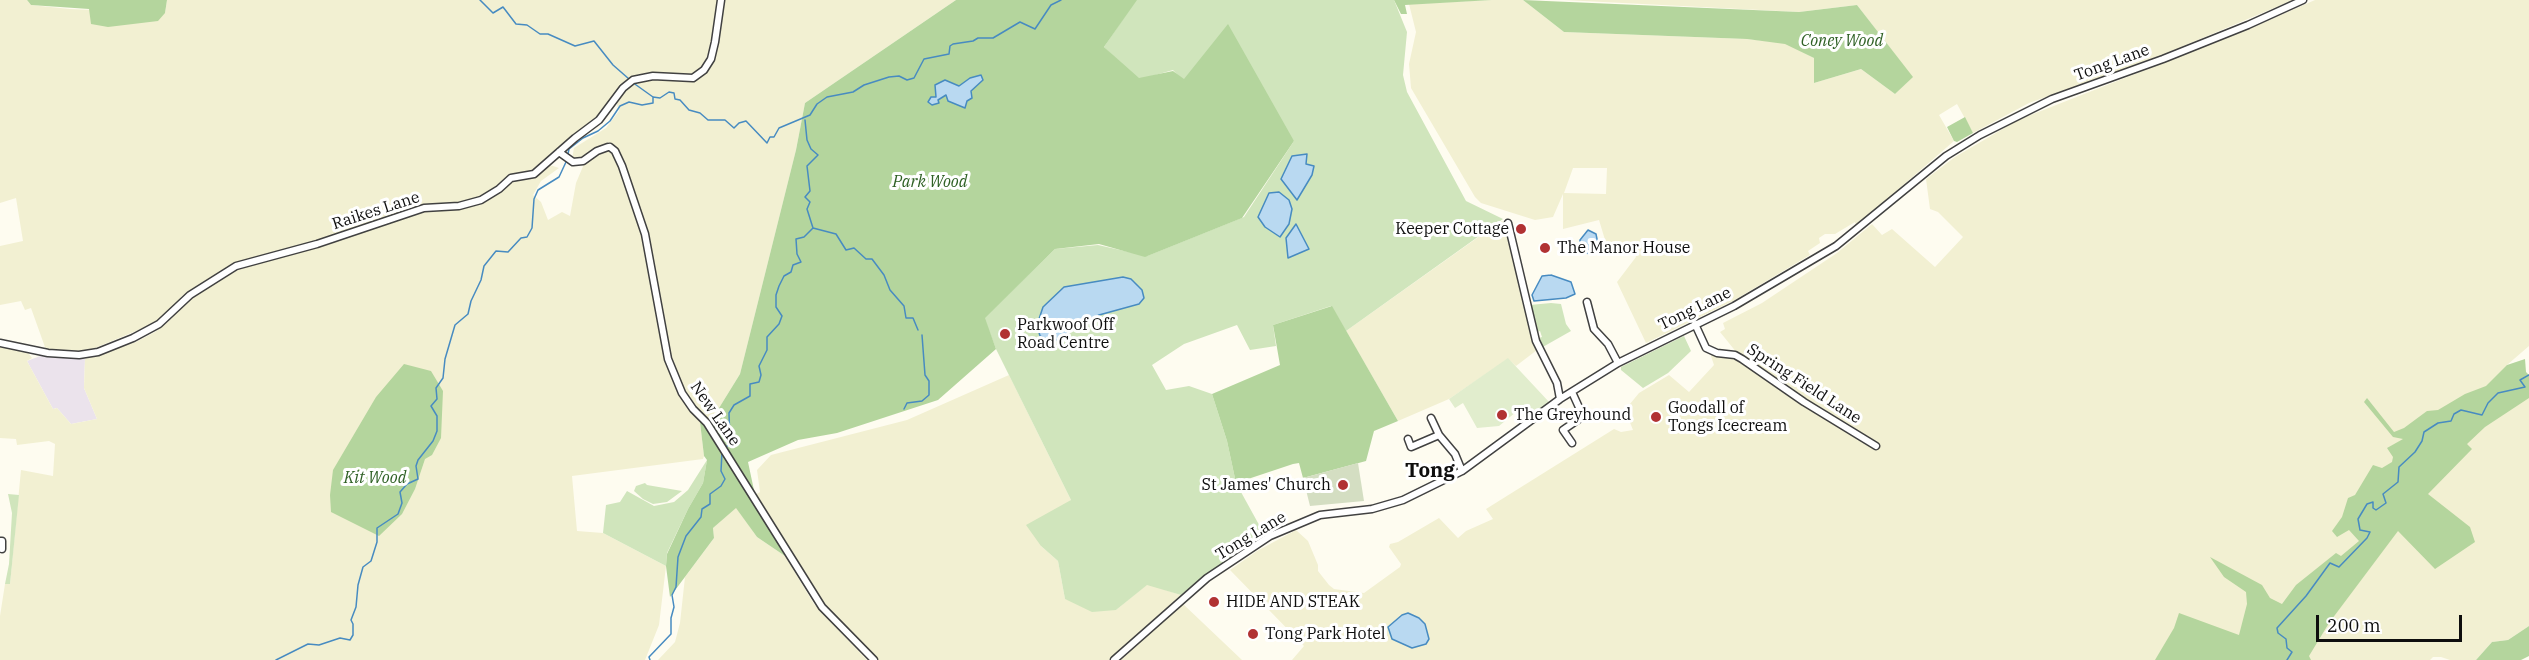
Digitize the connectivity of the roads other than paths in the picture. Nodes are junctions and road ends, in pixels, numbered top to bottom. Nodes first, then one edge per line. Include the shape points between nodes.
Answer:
1 (721, 0) edge
2 (2303, 0) edge
3 (559, 152) junction
4 (1508, 223) dead end
5 (1587, 302) dead end
6 (1695, 324) junction
7 (0, 343) edge
8 (1618, 363) junction
9 (1572, 392) junction
10 (1560, 399) junction
11 (1431, 418) dead end
12 (1439, 435) junction
13 (1408, 439) dead end
14 (1572, 443) dead end
15 (1876, 446) dead end
16 (1462, 471) junction
17 (2, 539) edge
18 (2, 549) dead end
19 (874, 660) edge
20 (1114, 660) edge

1 - 3 street, Raikes Lane via 711,59 704,70 693,78 653,76 631,82 599,120
2 - 6 street, Tong Lane via 2227,34 2018,114 1946,156 1836,246 1734,306
3 - 7 street, Raikes Lane via 534,174 511,178 481,200 424,208 318,244 236,266 190,295 159,324 98,352 48,353
3 - 19 street, New Lane via 573,162 609,147 615,151 645,234 671,371 822,607
4 - 10 street via 1536,341 1557,383
5 - 8 street via 1594,329
6 - 8 street, Tong Lane
6 - 15 street, Spring Field Lane via 1706,348 1742,359
8 - 9 street, Tong Lane
9 - 10 street, Tong Lane
9 - 14 street via 1582,414 1563,430
10 - 16 street, Tong Lane
11 - 12 street
12 - 13 street via 1411,447
12 - 16 street via 1455,454
16 - 20 street, Tong Lane via 1403,500 1366,510 1320,515 1270,536 1207,578
17 - 18 street

